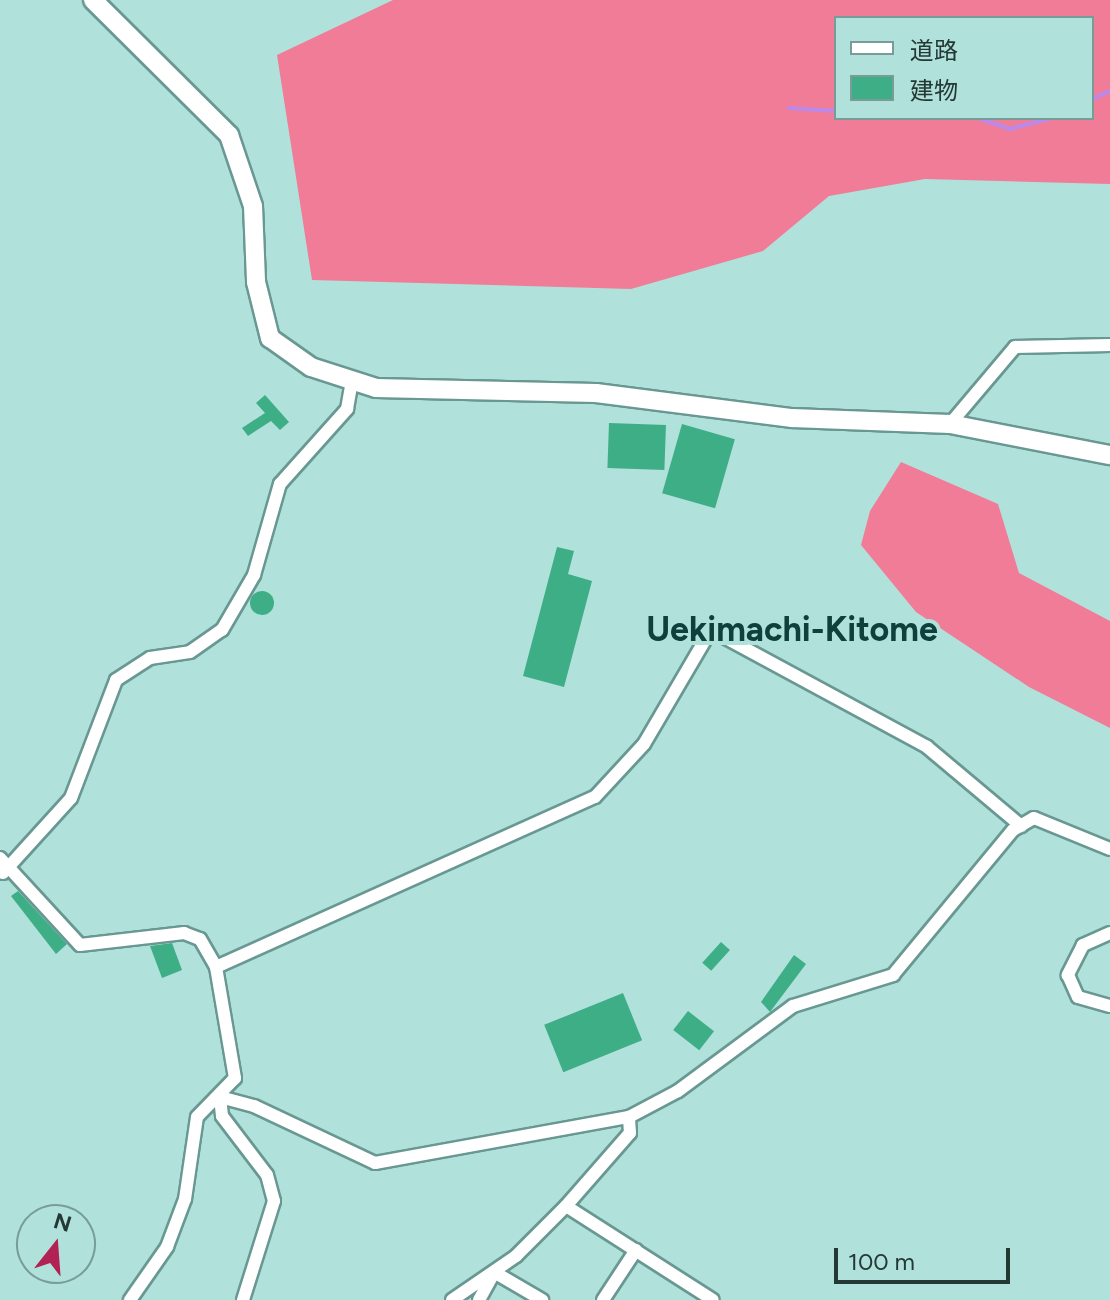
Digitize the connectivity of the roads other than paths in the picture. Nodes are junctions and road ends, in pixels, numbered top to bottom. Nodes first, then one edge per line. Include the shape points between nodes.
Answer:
1 (93, 0) edge
2 (1110, 345) edge
3 (352, 381) junction
4 (950, 424) junction
5 (1110, 455) edge
6 (1021, 826) junction
7 (1110, 849) edge
8 (0, 858) edge
9 (4, 872) edge
10 (1110, 933) edge
11 (216, 967) junction
12 (1110, 1006) edge
13 (220, 1097) junction
14 (629, 1117) junction
15 (566, 1206) junction
16 (636, 1250) junction
17 (494, 1272) junction
18 (130, 1300) edge
19 (243, 1300) edge
20 (452, 1300) edge
21 (479, 1300) edge
22 (542, 1300) edge
23 (603, 1300) edge
24 (713, 1300) edge

1 - 3 street via 229,135 253,206 256,282 270,338 311,367
2 - 4 street via 1015,347
3 - 4 street via 376,388 581,392 792,418
3 - 9 street via 347,409 280,484 254,575 222,630 190,652 150,658 116,680 71,798
4 - 5 street
6 - 7 street via 1034,818
6 - 11 street via 927,747 711,630 644,744 595,797
6 - 14 street via 1002,838 893,975 793,1006 678,1091
8 - 9 street
9 - 11 street via 80,945 184,933 200,939
10 - 12 street via 1083,945 1068,975 1078,997
11 - 13 street via 235,1078
13 - 14 street via 254,1106 375,1163
13 - 18 street via 197,1117 185,1199 167,1247
13 - 19 street via 222,1116 267,1175 274,1201
14 - 15 street via 630,1133
15 - 16 street
15 - 17 street
16 - 23 street
16 - 24 street
17 - 20 street
17 - 21 street
17 - 22 street

